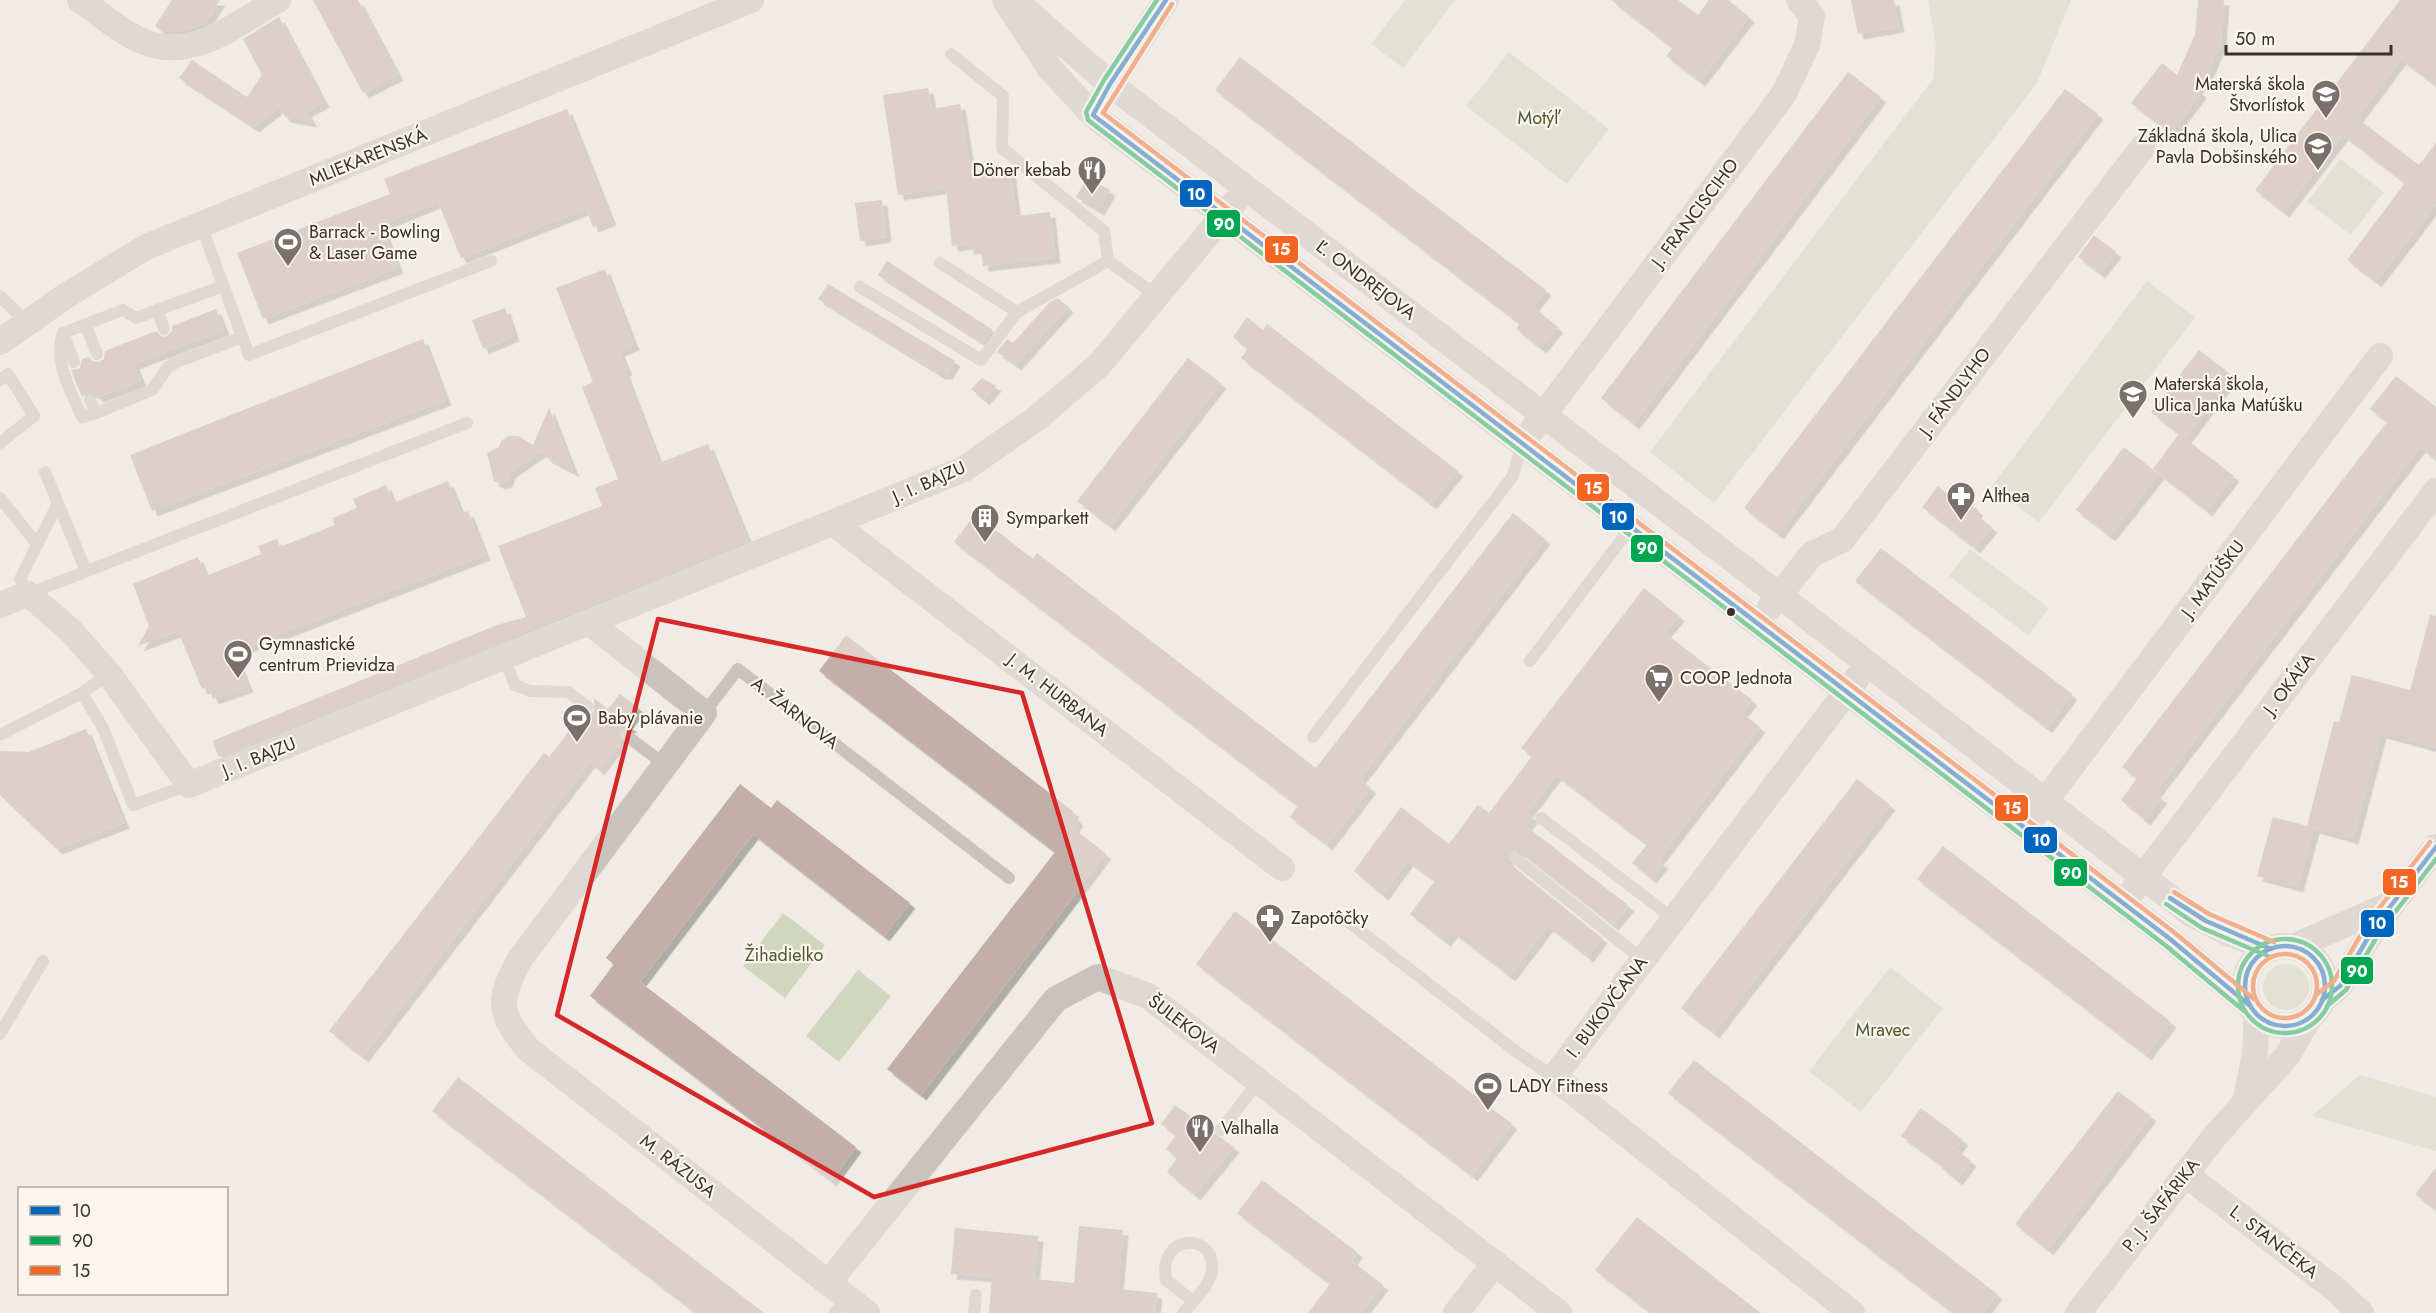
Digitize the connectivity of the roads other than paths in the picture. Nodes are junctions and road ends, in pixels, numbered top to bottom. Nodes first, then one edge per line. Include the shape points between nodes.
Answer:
1 (80, 0) edge
2 (279, 0) edge
3 (751, 0) edge
4 (1005, 0) edge
5 (1014, 0) edge
6 (1166, 0) edge
7 (1808, 5) edge
8 (951, 54) dead end
9 (1110, 84) junction
10 (1093, 115) junction
11 (2142, 148) dead end
12 (1246, 189) junction
13 (1224, 215) junction
14 (201, 225) junction
15 (491, 261) dead end
16 (1108, 261) junction
17 (940, 263) dead end
18 (224, 286) junction
19 (860, 287) dead end
20 (0, 296) edge
21 (1157, 296) junction
22 (157, 310) junction
23 (1017, 312) junction
24 (26, 322) junction
25 (85, 324) junction
26 (164, 328) dead end
27 (63, 333) junction
28 (243, 337) junction
29 (0, 342) edge
30 (172, 350) dead end
31 (97, 354) dead end
32 (2380, 356) dead end
33 (74, 362) dead end
34 (177, 362) junction
35 (0, 380) edge
36 (110, 393) dead end
37 (90, 400) dead end
38 (115, 405) junction
39 (96, 413) junction
40 (1544, 415) junction
41 (467, 423) dead end
42 (0, 443) edge
43 (1522, 444) junction
44 (45, 472) dead end
45 (2436, 491) edge
46 (0, 498) edge
47 (58, 503) junction
48 (833, 523) junction
49 (1631, 527) junction
50 (37, 544) junction
51 (86, 571) junction
52 (28, 594) junction
53 (1779, 595) junction
54 (0, 605) edge
55 (590, 623) junction
56 (1756, 623) junction
57 (504, 658) junction
58 (1530, 661) dead end
59 (1868, 664) junction
60 (109, 674) junction
61 (1846, 692) junction
62 (82, 693) junction
63 (588, 707) dead end
64 (704, 712) junction
65 (0, 735) edge
66 (626, 735) dead end
67 (1313, 737) dead end
68 (665, 765) junction
69 (189, 785) junction
70 (2045, 802) junction
71 (1541, 818) dead end
72 (2025, 828) junction
73 (2436, 847) edge
74 (1515, 858) dead end
75 (1282, 868) dead end
76 (2142, 877) junction
77 (1009, 878) dead end
78 (2123, 903) junction
79 (2390, 905) junction
80 (1674, 919) junction
81 (1346, 920) dead end
82 (2282, 948) junction
83 (1643, 960) junction
84 (43, 962) dead end
85 (504, 1008) joint
86 (2315, 1009) junction
87 (2253, 1010) junction
88 (0, 1034) edge
89 (1554, 1077) junction
90 (1259, 1081) junction
91 (2246, 1099) junction
92 (1221, 1130) dead end
93 (2185, 1174) junction
94 (1495, 1263) junction
95 (976, 1295) dead end
96 (837, 1297) edge
97 (1193, 1301) junction
98 (867, 1313) edge
99 (974, 1313) edge
100 (1183, 1313) edge
101 (1456, 1313) edge
102 (1559, 1313) edge
103 (1852, 1313) edge
104 (2078, 1313) edge
105 (2361, 1313) edge

1 - 2 street via 141,41 178,48 201,44
3 - 14 street, MLIEKARENSKÁ
4 - 10 street, Ľ. ONDREJOVA via 1051,70
5 - 9 street, Ľ. ONDREJOVA
6 - 9 street
7 - 40 street, J. FRANCISCIHO via 1807,45 1784,94
8 - 16 lane via 1003,96 1002,148 1104,231
9 - 10 street
9 - 12 street, Ľ. ONDREJOVA
10 - 13 street, Ľ. ONDREJOVA
11 - 53 street, J. FÁNDLYHO via 1842,540 1812,554
12 - 13 street
12 - 40 street, Ľ. ONDREJOVA
13 - 21 street, J. I. BAJZU
13 - 43 street, Ľ. ONDREJOVA
14 - 18 lane
14 - 24 street, MLIEKARENSKÁ via 129,255
15 - 28 lane via 249,355
16 - 21 lane
16 - 23 lane
17 - 23 lane
18 - 22 lane
18 - 28 lane
19 - 23 lane via 981,360
20 - 24 lane
21 - 48 street, J. I. BAJZU via 1099,364 1037,418 964,469
22 - 25 lane via 136,318 123,310
22 - 26 lane
24 - 29 street, MLIEKARENSKÁ
25 - 27 lane
25 - 31 lane
27 - 33 lane
27 - 39 lane via 60,361 70,388 82,417
28 - 34 lane
30 - 34 lane
32 - 70 street, J. MATÚŠKU
34 - 38 lane via 168,367 152,390
35 - 42 lane via 8,374 34,416
36 - 38 lane
37 - 39 lane
38 - 39 lane
40 - 43 street
40 - 53 street, Ľ. ONDREJOVA
41 - 51 lane
43 - 49 street, Ľ. ONDREJOVA
43 - 67 lane via 1513,476
44 - 47 lane
45 - 76 street, J. OKÁĽA
46 - 50 lane
47 - 50 lane
47 - 51 lane
48 - 55 street, J. I. BAJZU
48 - 75 street, J. M. HURBANA
49 - 56 street, Ľ. ONDREJOVA
49 - 58 lane
50 - 52 lane via 20,579
51 - 52 lane
52 - 54 street
52 - 60 street via 70,630
53 - 56 street, J. FÁNDLYHO
53 - 59 street, Ľ. ONDREJOVA
55 - 57 street, J. I. BAJZU
55 - 64 street
56 - 61 street, Ľ. ONDREJOVA
57 - 63 lane via 515,685 530,691 568,692
57 - 69 street, J. I. BAJZU
59 - 61 street
59 - 70 street, Ľ. ONDREJOVA
60 - 62 lane
60 - 69 street
61 - 72 street, Ľ. ONDREJOVA
61 - 80 street, I. BUKOVČANA
62 - 65 lane
62 - 69 lane via 103,728 133,805
64 - 68 street, A. ŽARNOVA
64 - 77 lane, A. ŽARNOVA via 738,669
66 - 68 lane
68 - 85 street, A. ŽARNOVA via 520,959 507,982
70 - 72 street
70 - 76 street, Ľ. ONDREJOVA
71 - 80 lane
72 - 78 street, Ľ. ONDREJOVA
73 - 79 street
74 - 83 lane
76 - 78 street
76 - 82 street, Ľ. ONDREJOVA via 2190,914 2229,933
78 - 87 street, Ľ. ONDREJOVA
79 - 82 street
79 - 86 street via 2340,986
80 - 83 street, I. BUKOVČANA
81 - 89 lane
82 - 86 street via 2313,958 2320,967 2324,977
82 - 87 street via 2253,962 2248,972 2245,983
83 - 89 street, I. BUKOVČANA
84 - 88 lane
85 - 96 street, M. RÁZUSA via 509,1028 529,1050
86 - 87 street via 2288,1026 2276,1025
86 - 91 street, P. J. ŠAFÁRIKA via 2287,1056
87 - 91 street, P. J. ŠAFÁRIKA via 2255,1054
89 - 103 street
90 - 92 lane
90 - 94 street, ŠULEKOVA
90 - 96 street, ŠULEKOVA via 1148,996 1098,977 1056,999
91 - 93 street, P. J. ŠAFÁRIKA
93 - 104 street, P. J. ŠAFÁRIKA
93 - 105 street, L. STANČEKA
94 - 101 street
94 - 102 street, ŠULEKOVA
95 - 99 lane
96 - 98 street, M. RÁZUSA
97 - 97 lane via 1166,1280 1167,1254 1179,1244 1196,1243 1208,1251 1212,1266 1207,1284
97 - 100 lane

